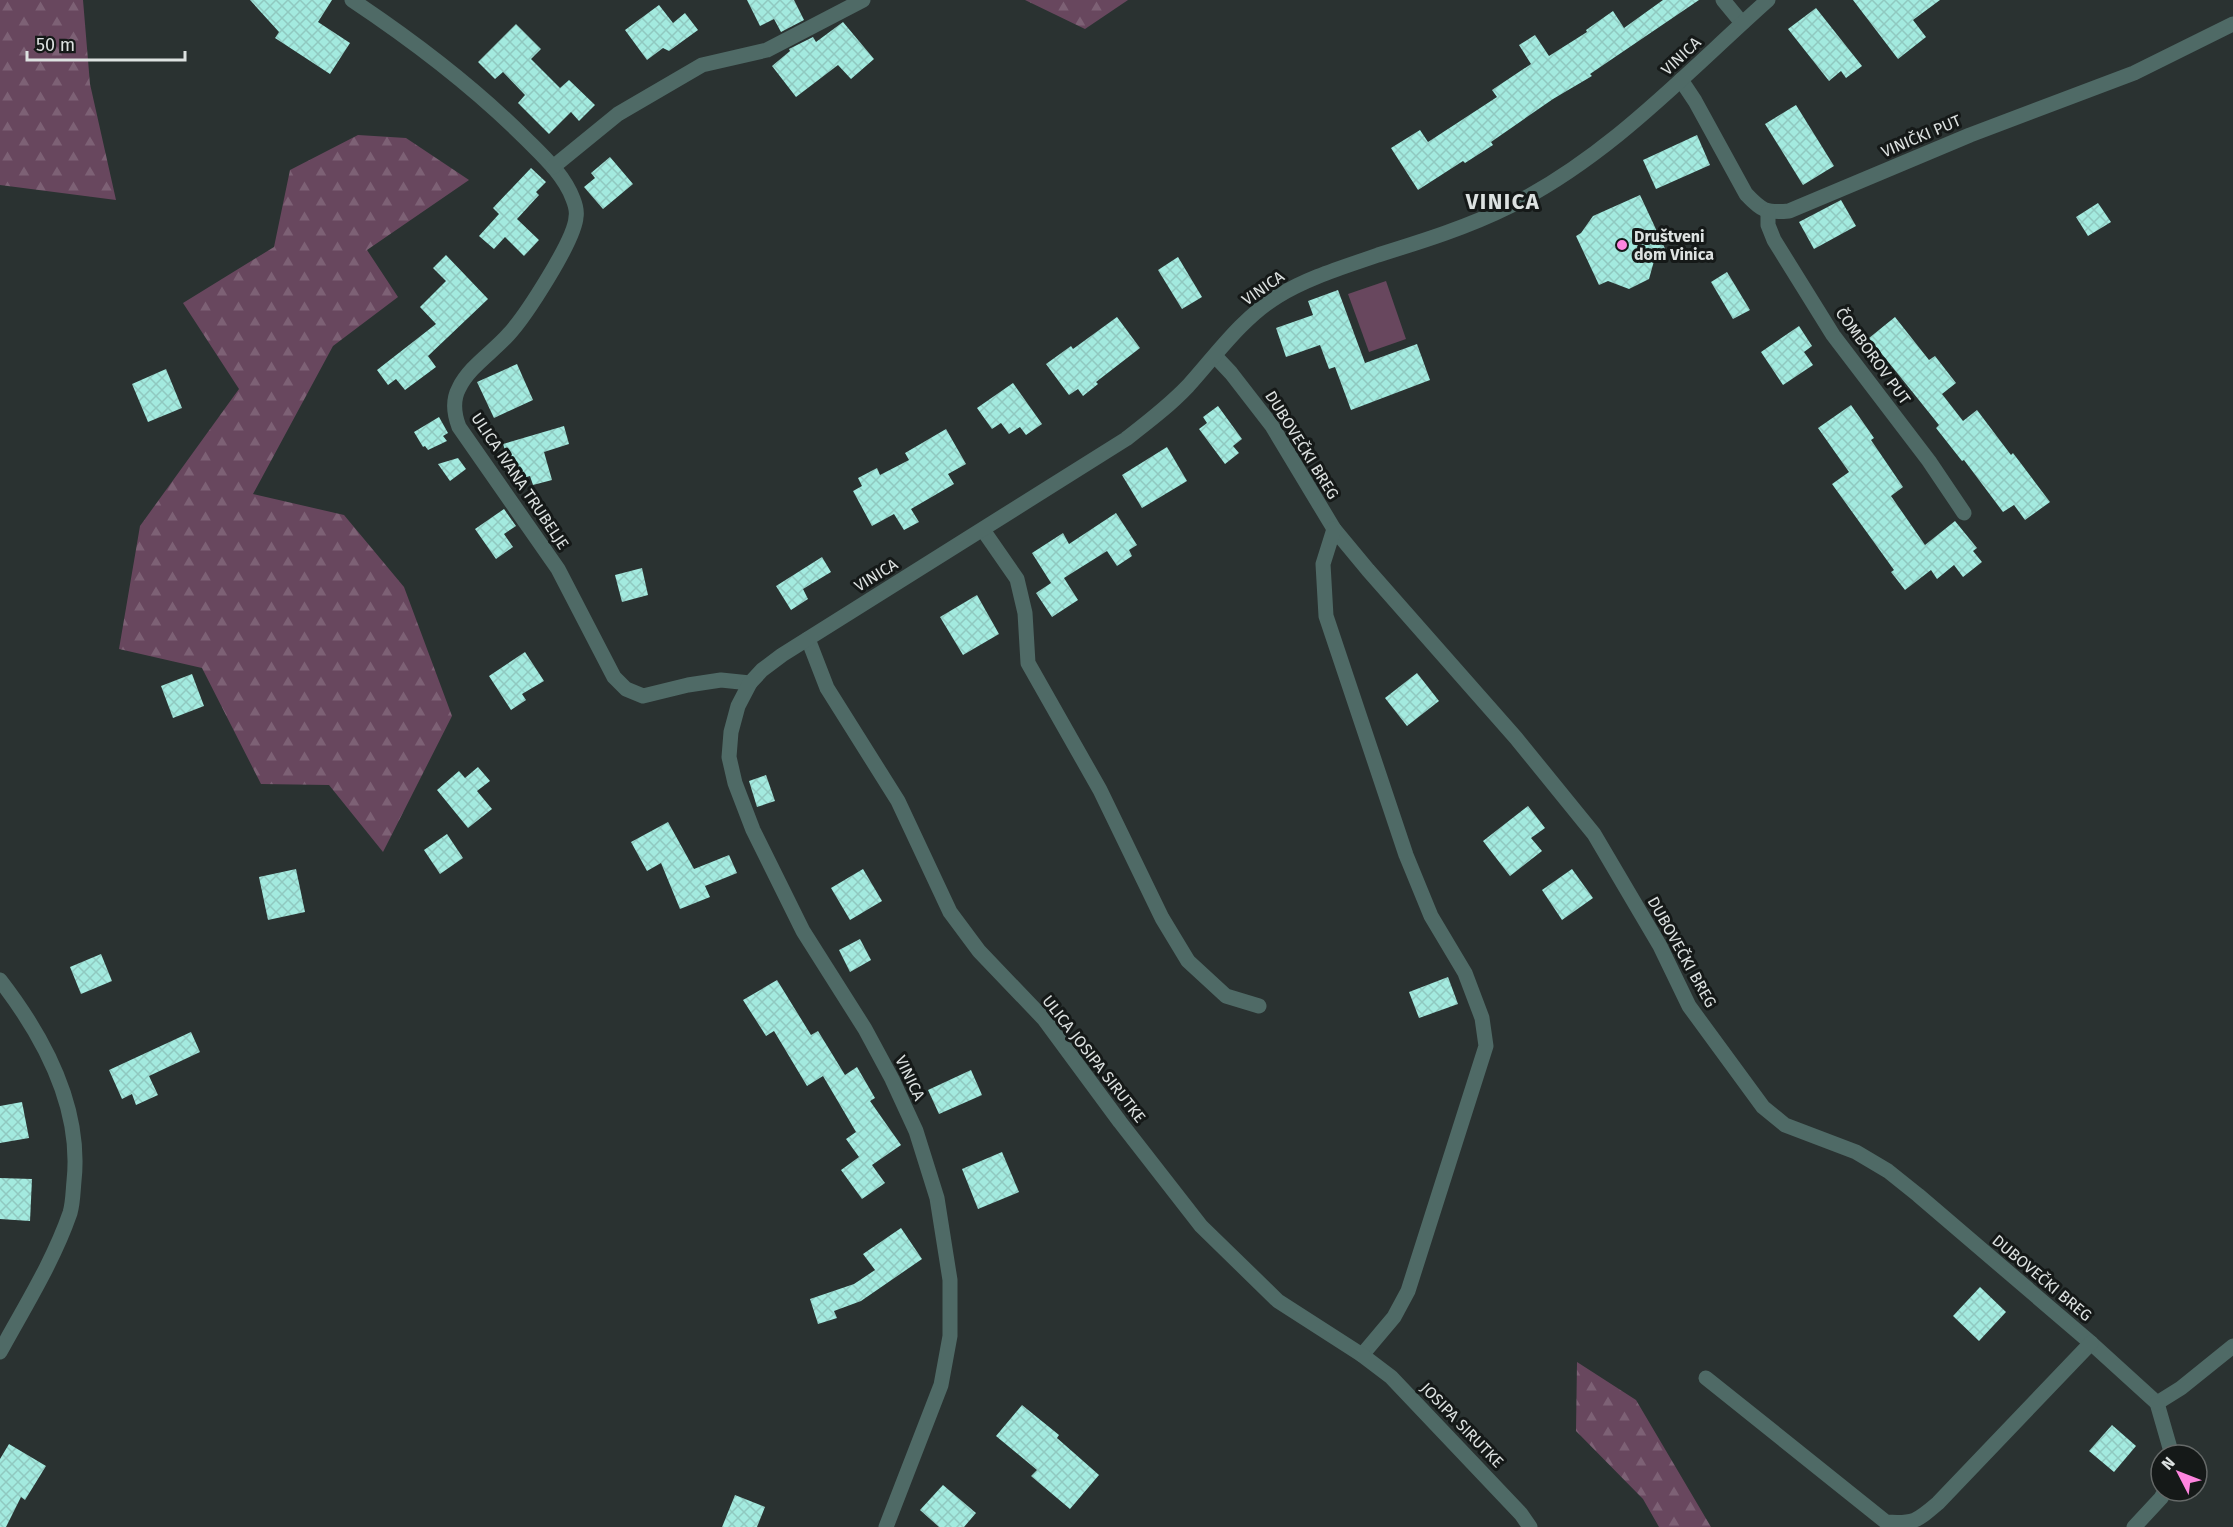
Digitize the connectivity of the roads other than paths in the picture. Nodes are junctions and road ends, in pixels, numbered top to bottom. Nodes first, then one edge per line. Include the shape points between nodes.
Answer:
1 (352, 0) edge
2 (863, 0) edge
3 (1723, 0) edge
4 (1768, 0) edge
5 (1742, 23) junction
6 (2233, 24) edge
7 (1681, 80) junction
8 (553, 167) junction
9 (1768, 212) junction
10 (1215, 356) junction
11 (1964, 513) dead end
12 (1334, 529) junction
13 (983, 530) junction
14 (808, 639) junction
15 (750, 683) junction
16 (0, 980) edge
17 (1259, 1006) dead end
18 (2091, 1342) junction
19 (2233, 1346) edge
20 (0, 1352) edge
21 (1362, 1355) junction
22 (1706, 1378) dead end
23 (2157, 1403) junction
24 (2169, 1443) edge
25 (2156, 1503) edge
26 (886, 1527) edge
27 (1530, 1527) edge
28 (2134, 1527) edge

1 - 8 street, ULICA IVANA TRUBELJE via 447,67 495,108
2 - 8 street via 767,50 702,65 618,114
3 - 5 street
4 - 5 street, VINICA
5 - 7 street, VINICA
6 - 9 street, VINIČKI PUT via 2134,73 1970,135 1789,212
7 - 9 street via 1746,194
7 - 10 street, VINICA via 1596,153 1532,194 1437,236 1301,283 1251,317
8 - 15 street, ULICA IVANA TRUBELJE via 574,201 576,218 570,237 527,311 465,378 458,389 454,414 459,427 558,569 614,677 626,689 643,696 721,680
9 - 11 street, ČOMBOROV PUT via 1774,240 1833,335
10 - 12 street, DUBOVEČKI BREG via 1272,426
10 - 13 street, VINICA via 1160,414
12 - 18 street, DUBOVEČKI BREG via 1594,834 1660,946 1689,1006 1763,1107 1785,1125 1856,1152 1888,1171
12 - 21 street via 1323,564 1326,616 1406,855 1431,916 1465,973 1482,1018 1486,1046 1408,1291 1394,1317
13 - 14 street, VINICA
13 - 17 street via 1017,579 1025,614 1028,663 1100,790 1162,918 1188,961 1226,996
14 - 15 street, VINICA via 762,670
14 - 21 street, ULICA JOSIPA SIRUTKE via 827,688 898,801 950,912 979,951 1044,1019 1202,1226 1278,1301
15 - 26 street, VINICA via 731,732 729,757 735,783 753,830 803,931 892,1079 916,1131 939,1210 950,1280 950,1336 942,1384
16 - 20 street via 23,1010 51,1060 70,1112 76,1158 71,1210 56,1250
18 - 22 street, DUBOVEČKI BREG via 1938,1503 1918,1520 1903,1523 1886,1522
18 - 23 street, DUBOVEČKI BREG
19 - 23 street
21 - 27 street, JOSIPA SIRUTKE via 1391,1377
23 - 24 street
25 - 28 street

